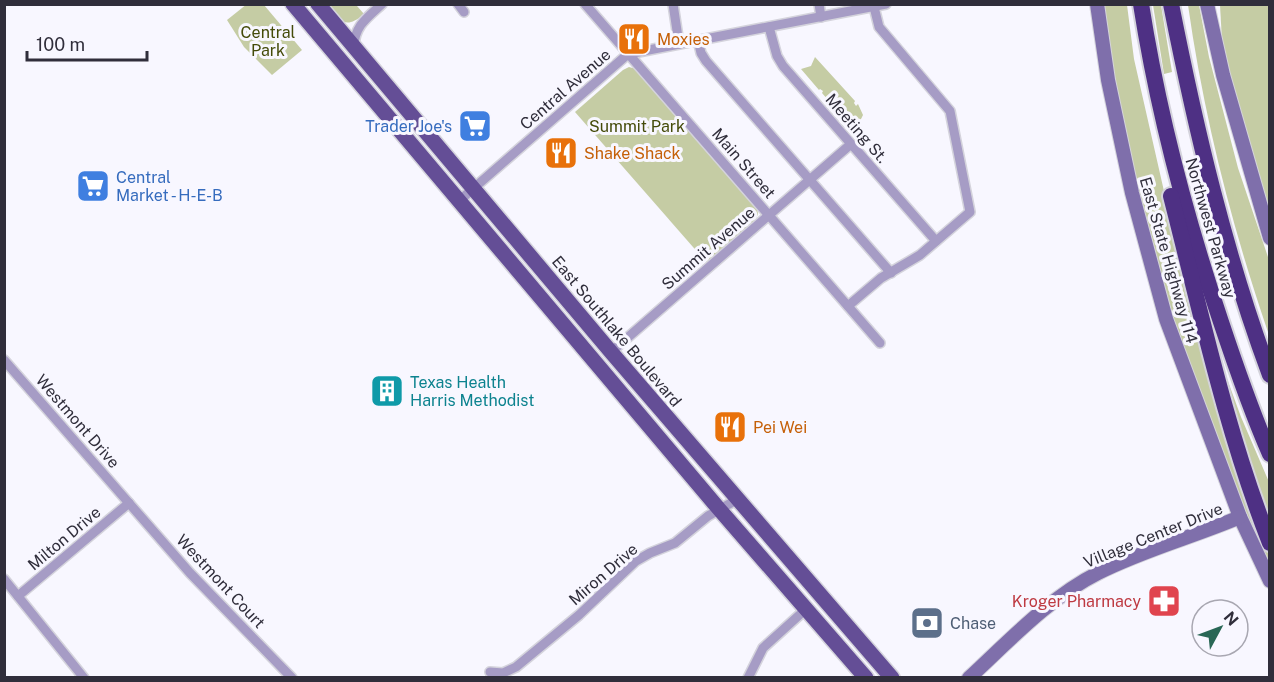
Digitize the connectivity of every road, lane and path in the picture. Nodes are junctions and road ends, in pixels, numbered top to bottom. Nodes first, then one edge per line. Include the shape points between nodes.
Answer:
1 (293, 4) edge
2 (318, 4) edge
3 (382, 4) edge
4 (585, 4) edge
5 (673, 4) edge
6 (819, 4) edge
7 (886, 4) edge
8 (1097, 4) edge
9 (1141, 4) edge
10 (1171, 4) edge
11 (1207, 4) edge
12 (874, 7) junction
13 (821, 17) junction
14 (335, 24) junction
15 (359, 25) junction
16 (769, 27) junction
17 (698, 40) junction
18 (680, 44) junction
19 (354, 47) junction
20 (628, 54) junction
21 (851, 144) junction
22 (1173, 160) junction
23 (809, 180) junction
24 (473, 189) junction
25 (459, 201) junction
26 (769, 214) junction
27 (1269, 238) edge
28 (936, 241) junction
29 (891, 273) junction
30 (848, 306) junction
31 (1251, 325) junction
32 (880, 343) dead end
33 (1269, 349) edge
34 (611, 352) junction
35 (4, 360) edge
36 (1269, 375) edge
37 (1269, 454) edge
38 (738, 499) junction
39 (129, 503) junction
40 (719, 509) junction
41 (1240, 517) junction
42 (1269, 543) edge
43 (4, 579) edge
44 (1269, 581) edge
45 (18, 596) junction
46 (806, 609) junction
47 (490, 672) dead end
48 (84, 678) edge
49 (292, 678) edge
50 (747, 678) edge
51 (866, 678) edge
52 (892, 678) edge
53 (969, 678) edge

1 - 25 main road
2 - 14 main road, East Southlake Boulevard
3 - 15 street
4 - 20 street, Main Street
5 - 18 street
6 - 13 street
7 - 12 street, Central Avenue
8 - 41 main road, East State Highway 114 via 1112,103 1166,320
9 - 22 highway, Northwest Parkway
10 - 31 highway, Northwest Parkway via 1208,175
11 - 27 main road
12 - 13 street, Central Avenue
12 - 28 street via 879,27 946,104 952,118 970,212
13 - 16 street, Central Avenue
14 - 15 street
14 - 19 main road, East Southlake Boulevard
15 - 19 street
16 - 17 street, Central Avenue
16 - 21 street, Meeting St. via 783,66
17 - 18 street, Central Avenue
17 - 23 street via 706,61
18 - 20 street, Central Avenue
19 - 24 main road, East Southlake Boulevard
20 - 24 street, Central Avenue
20 - 26 street, Main Street
21 - 23 street, Summit Avenue
21 - 28 street, Meeting St.
22 - 37 highway, Northwest Parkway via 1200,260
22 - 42 highway via 1167,182 1218,382 1250,494
23 - 26 street, Summit Avenue
23 - 29 street
24 - 25 street, Central Avenue
24 - 34 main road, East Southlake Boulevard
25 - 40 main road
26 - 30 street, Main Street
26 - 34 street, Summit Avenue
28 - 29 street
29 - 30 street
30 - 32 street, Main Street
31 - 33 highway
31 - 36 highway, Northwest Parkway
34 - 38 main road, East Southlake Boulevard
35 - 39 street, Westmont Drive
38 - 40 street, Miron Drive
38 - 52 main road, East Southlake Boulevard
39 - 45 street, Milton Drive
39 - 49 street, Westmont Court via 190,573
40 - 46 main road
40 - 47 street, Miron Drive via 675,543 636,561 516,667 503,673
41 - 44 main road, East State Highway 114
41 - 53 main road, Village Center Drive via 1081,583
43 - 45 street
45 - 48 street
46 - 50 street via 763,648
46 - 51 main road

